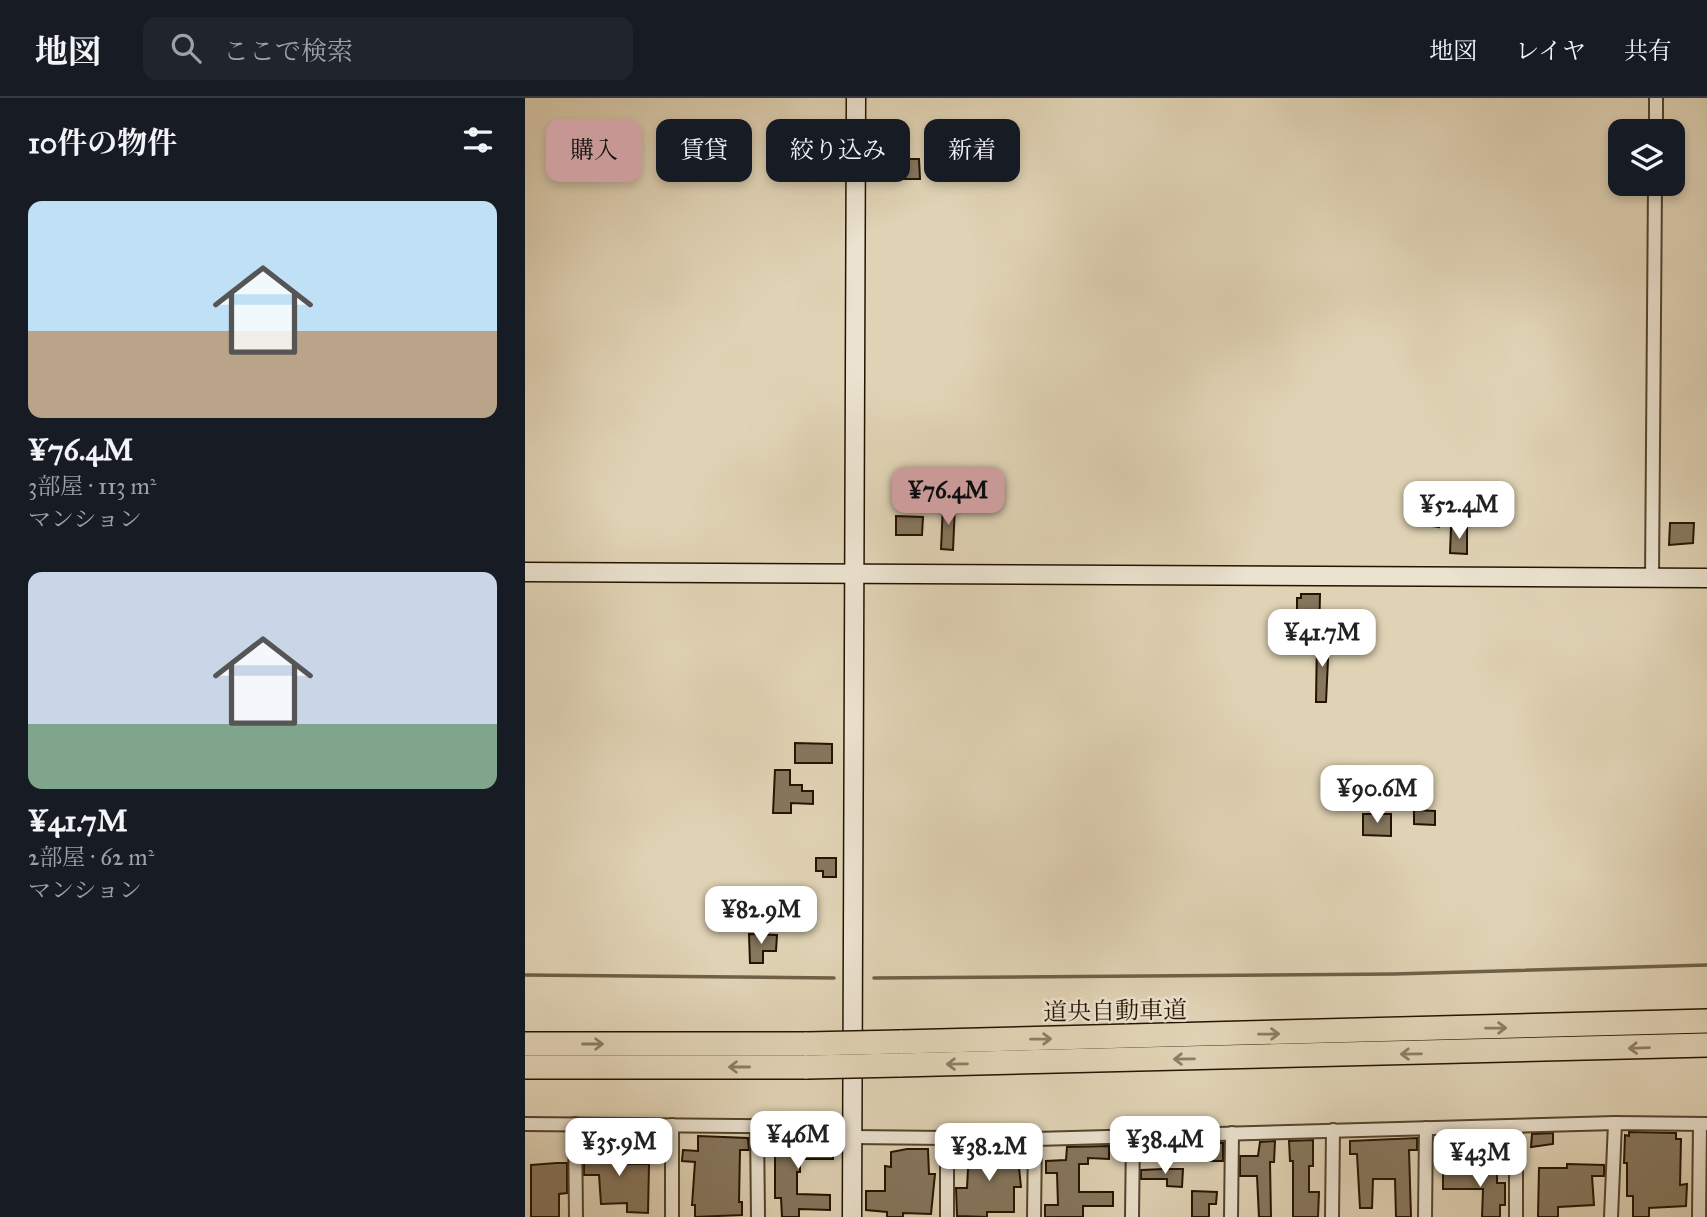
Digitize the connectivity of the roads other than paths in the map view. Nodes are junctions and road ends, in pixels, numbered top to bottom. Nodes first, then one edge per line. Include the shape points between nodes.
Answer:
1 (856, 98) edge
2 (1656, 98) edge
3 (1656, 119) edge
4 (1655, 196) edge
5 (525, 572) edge
6 (853, 573) junction
7 (1707, 578) edge
8 (1652, 579) junction
9 (1707, 1021) edge
10 (525, 1044) edge
11 (1707, 1045) edge
12 (899, 1054) junction
13 (525, 1067) edge
14 (1615, 1123) junction
15 (525, 1124) edge
16 (575, 1124) junction
17 (1703, 1124) edge
18 (672, 1125) junction
19 (757, 1126) junction
20 (1516, 1126) junction
21 (1426, 1128) junction
22 (1333, 1130) junction
23 (852, 1132) junction
24 (1232, 1133) junction
25 (1133, 1136) junction
26 (947, 1138) junction
27 (1035, 1139) junction
28 (576, 1217) edge
29 (672, 1217) edge
30 (758, 1217) edge
31 (852, 1217) edge
32 (947, 1217) edge
33 (1034, 1217) edge
34 (1132, 1217) edge
35 (1231, 1217) edge
36 (1332, 1217) edge
37 (1426, 1217) edge
38 (1516, 1217) edge
39 (1612, 1217) edge
40 (1699, 1217) edge

1 - 6 street
2 - 3 street
4 - 8 street
5 - 6 street
6 - 8 street
6 - 23 street
7 - 8 street
12 -> 9 highway, 道央自動車道
10 -> 12 highway, 道央自動車道, bridge via 807,1044
11 -> 12 highway, 道央自動車道
12 -> 13 highway, 道央自動車道, bridge via 807,1067
14 - 17 street
14 - 20 street
14 - 39 street
15 - 16 street
16 - 18 street
16 - 28 street
17 - 40 street
18 - 19 street
18 - 29 street
19 - 23 street
19 - 30 street
20 - 21 street
20 - 38 street
21 - 22 street
21 - 37 street
22 - 24 street
22 - 36 street
23 - 26 street
23 - 31 street
24 - 25 street
24 - 35 street
25 - 27 street
25 - 34 street
26 - 27 street
26 - 32 street
27 - 33 street

